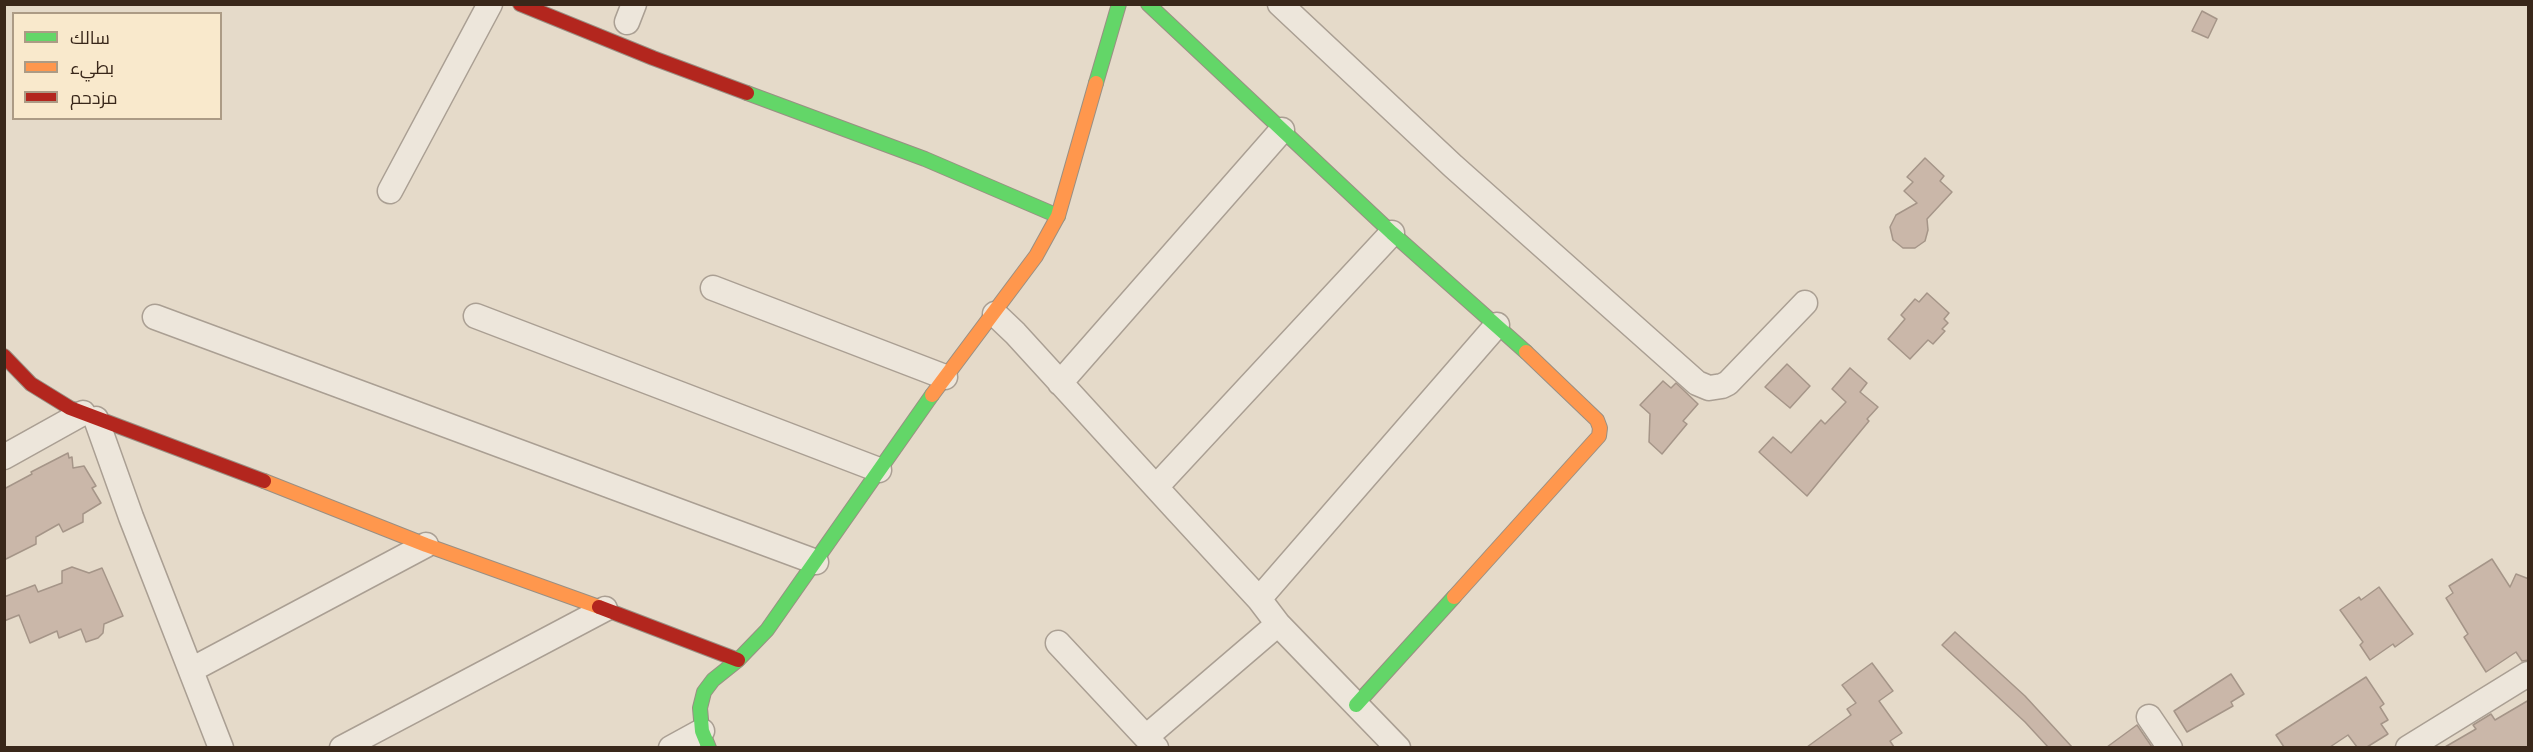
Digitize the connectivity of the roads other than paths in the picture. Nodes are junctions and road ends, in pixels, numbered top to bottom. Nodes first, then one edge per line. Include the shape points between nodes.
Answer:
1 (490, 4) edge
2 (520, 4) edge
3 (1119, 4) edge
4 (1148, 4) edge
5 (1280, 4) edge
6 (1282, 130) junction
7 (390, 191) dead end
8 (1058, 216) junction
9 (1392, 233) junction
10 (713, 288) dead end
11 (1805, 303) dead end
12 (995, 314) junction
13 (476, 316) dead end
14 (155, 317) dead end
15 (1497, 325) junction
16 (4, 356) edge
17 (945, 377) junction
18 (1060, 383) junction
19 (89, 416) junction
20 (4, 457) edge
21 (879, 470) junction
22 (1156, 487) junction
23 (426, 545) junction
24 (816, 562) junction
25 (1259, 599) junction
26 (606, 609) junction
27 (1278, 624) junction
28 (1058, 643) dead end
29 (738, 660) junction
30 (192, 670) junction
31 (2529, 674) edge
32 (1356, 705) junction
33 (2148, 717) dead end
34 (705, 739) edge
35 (1151, 742) edge
36 (221, 747) edge
37 (342, 747) edge
38 (671, 747) edge
39 (1398, 747) edge
40 (2170, 747) edge
41 (2408, 747) edge

1 - 7 street
2 - 8 street via 925,159
3 - 8 street
4 - 6 street
5 - 11 street via 1453,166 1697,383 1709,388 1728,383
6 - 9 street
6 - 18 street
8 - 12 street via 1036,256
9 - 15 street
9 - 22 street
10 - 17 street
12 - 17 street
12 - 18 street
13 - 21 street
14 - 24 street
15 - 25 street
15 - 32 street via 1598,420 1599,436
16 - 19 street via 31,384
17 - 21 street
18 - 22 street
19 - 20 street
19 - 23 street
19 - 30 street
21 - 24 street
22 - 25 street
23 - 26 street
23 - 30 street
24 - 29 street via 767,630
25 - 27 street
26 - 29 street
26 - 37 street
27 - 32 street
27 - 35 street
28 - 35 street
29 - 34 street via 704,692 700,708
30 - 36 street
31 - 41 street
32 - 39 street
33 - 40 street
34 - 38 street

